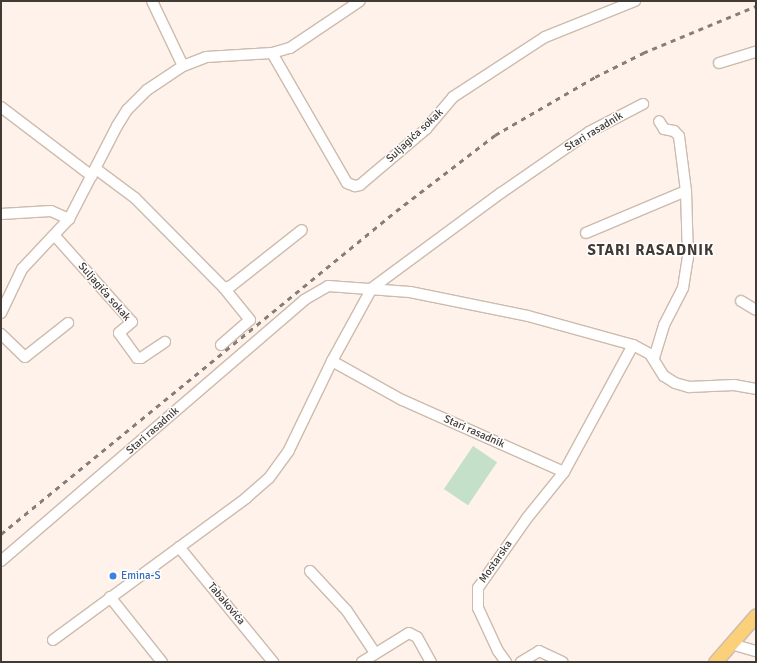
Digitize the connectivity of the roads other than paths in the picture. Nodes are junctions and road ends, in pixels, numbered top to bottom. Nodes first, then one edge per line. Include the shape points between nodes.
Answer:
1 (152, 1) edge
2 (360, 1) edge
3 (635, 1) edge
4 (756, 52) edge
5 (272, 53) junction
6 (719, 63) dead end
7 (183, 66) junction
8 (643, 104) dead end
9 (1, 107) edge
10 (659, 121) dead end
11 (94, 172) junction
12 (686, 191) junction
13 (1, 214) edge
14 (69, 219) junction
15 (302, 230) dead end
16 (586, 233) dead end
17 (55, 236) junction
18 (224, 288) junction
19 (372, 288) junction
20 (741, 301) dead end
21 (756, 310) edge
22 (1, 313) edge
23 (68, 323) dead end
24 (1, 334) edge
25 (165, 342) dead end
26 (220, 345) dead end
27 (633, 345) junction
28 (654, 358) junction
29 (332, 361) junction
30 (756, 389) edge
31 (564, 472) junction
32 (179, 547) junction
33 (1, 561) edge
34 (310, 571) dead end
35 (110, 597) junction
36 (756, 615) edge
37 (53, 640) dead end
38 (731, 644) junction
39 (756, 651) edge
40 (375, 653) junction
41 (162, 662) edge
42 (273, 662) edge
43 (362, 662) edge
44 (431, 662) edge
45 (506, 662) edge
46 (521, 662) edge
47 (562, 662) edge
48 (715, 662) edge

1 - 7 street
2 - 5 street via 290,48
3 - 5 street, Suljagića sokak via 545,37 453,97 426,128 360,185 355,186 347,183
4 - 6 street
5 - 7 street via 214,56
7 - 11 street via 156,83 127,110
8 - 19 street, Stari rasadnik via 590,132
9 - 11 street
10 - 12 street via 664,129 674,131 679,136
11 - 14 street
11 - 18 street via 135,198
12 - 16 street
12 - 28 street via 687,269 683,288 664,325
13 - 14 street via 51,211
14 - 17 street
15 - 18 street via 231,286
17 - 22 street via 22,269
17 - 25 street, Suljagića sokak via 132,322 119,333 137,358
18 - 26 street via 250,320
19 - 27 street, Stari rasadnik via 410,292 528,316
19 - 29 street, Stari rasadnik
19 - 33 street, Stari rasadnik via 333,285 304,300
20 - 21 street
23 - 24 street via 25,357
27 - 28 street, Stari rasadnik
27 - 31 street
28 - 30 street, Stari rasadnik via 664,376 675,384 689,387 734,386
29 - 31 street, Stari rasadnik via 402,400
29 - 32 street via 289,450 269,478
31 - 45 street, Mostarska via 527,518 478,588 478,608
32 - 35 street
32 - 42 street, Tabakovića
34 - 40 street via 347,611
35 - 37 street
35 - 41 street
36 - 38 main road
38 - 39 street
38 - 48 main road
40 - 43 street
40 - 44 street via 412,633
46 - 47 street via 539,651

